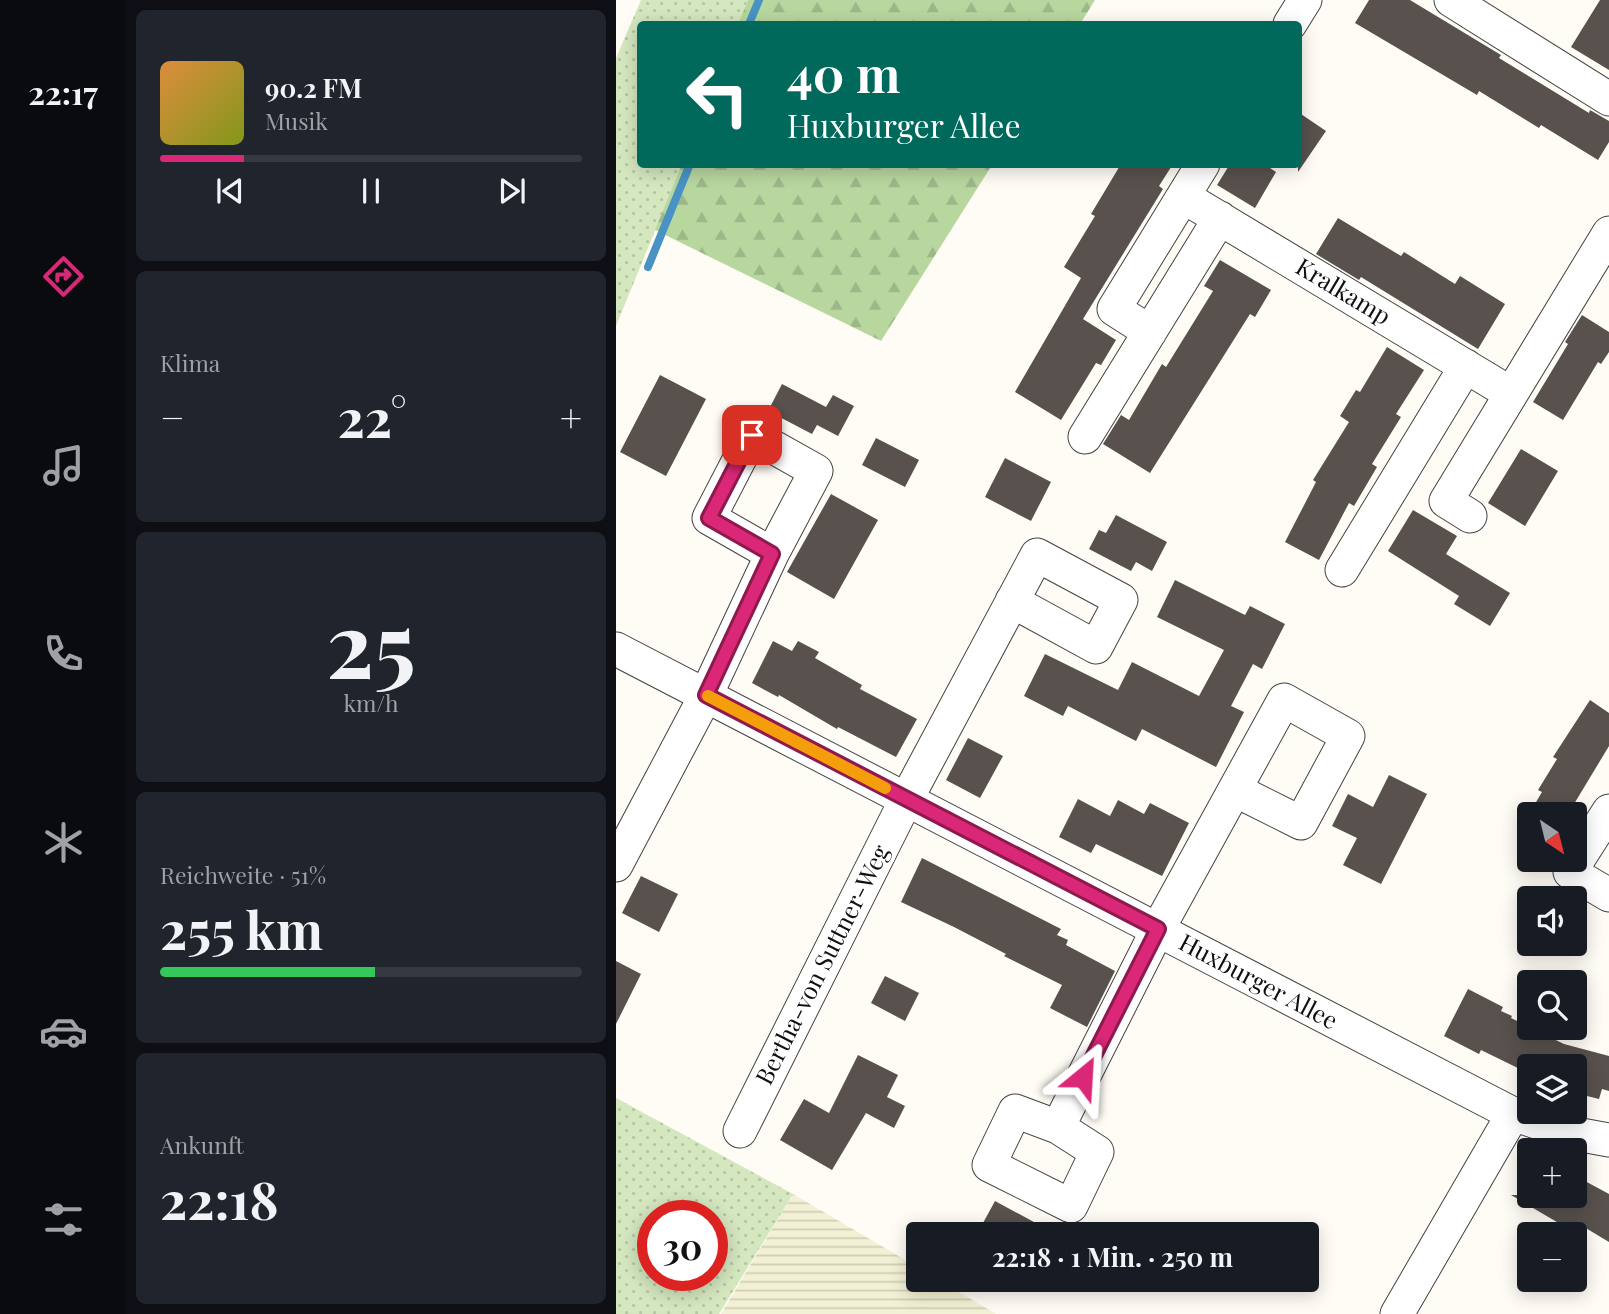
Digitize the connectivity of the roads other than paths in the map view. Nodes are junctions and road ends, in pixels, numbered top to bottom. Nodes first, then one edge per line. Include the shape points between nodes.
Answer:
1 (1304, 0) edge
2 (1451, 0) edge
3 (1292, 21) edge
4 (1609, 99) edge
5 (1201, 168) edge
6 (1184, 197) junction
7 (1220, 218) junction
8 (1609, 233) edge
9 (1150, 332) junction
10 (1466, 366) junction
11 (1510, 393) junction
12 (1085, 437) dead end
13 (1401, 473) junction
14 (772, 554) dead end
15 (1342, 570) dead end
16 (1012, 601) dead end
17 (616, 649) edge
18 (706, 695) junction
19 (1235, 790) dead end
20 (906, 800) junction
21 (1609, 811) edge
22 (624, 831) edge
23 (616, 865) edge
24 (1609, 895) edge
25 (1158, 929) junction
26 (1513, 1114) junction
27 (1058, 1127) dead end
28 (740, 1131) dead end
29 (1609, 1140) edge
30 (1397, 1314) edge

1 - 3 street
2 - 4 street
5 - 6 street
6 - 7 street, Kralkamp
6 - 9 street via 1114,309
7 - 9 street
7 - 10 street, Kralkamp
8 - 11 street
9 - 12 street
10 - 11 street, Kralkamp
10 - 13 street
11 - 13 street via 1458,508
13 - 15 street
14 - 18 street
16 - 20 street, Bertha-von Suttner-Weg
17 - 18 street, Huxburger Allee
18 - 20 street, Huxburger Allee
18 - 22 street
19 - 25 street
20 - 25 street, Huxburger Allee
20 - 28 street, Bertha-von Suttner-Weg
21 - 24 street via 1570,872
22 - 23 street
25 - 26 street, Huxburger Allee
25 - 27 street
26 - 29 street, Huxburger Allee via 1565,1132
26 - 30 street

